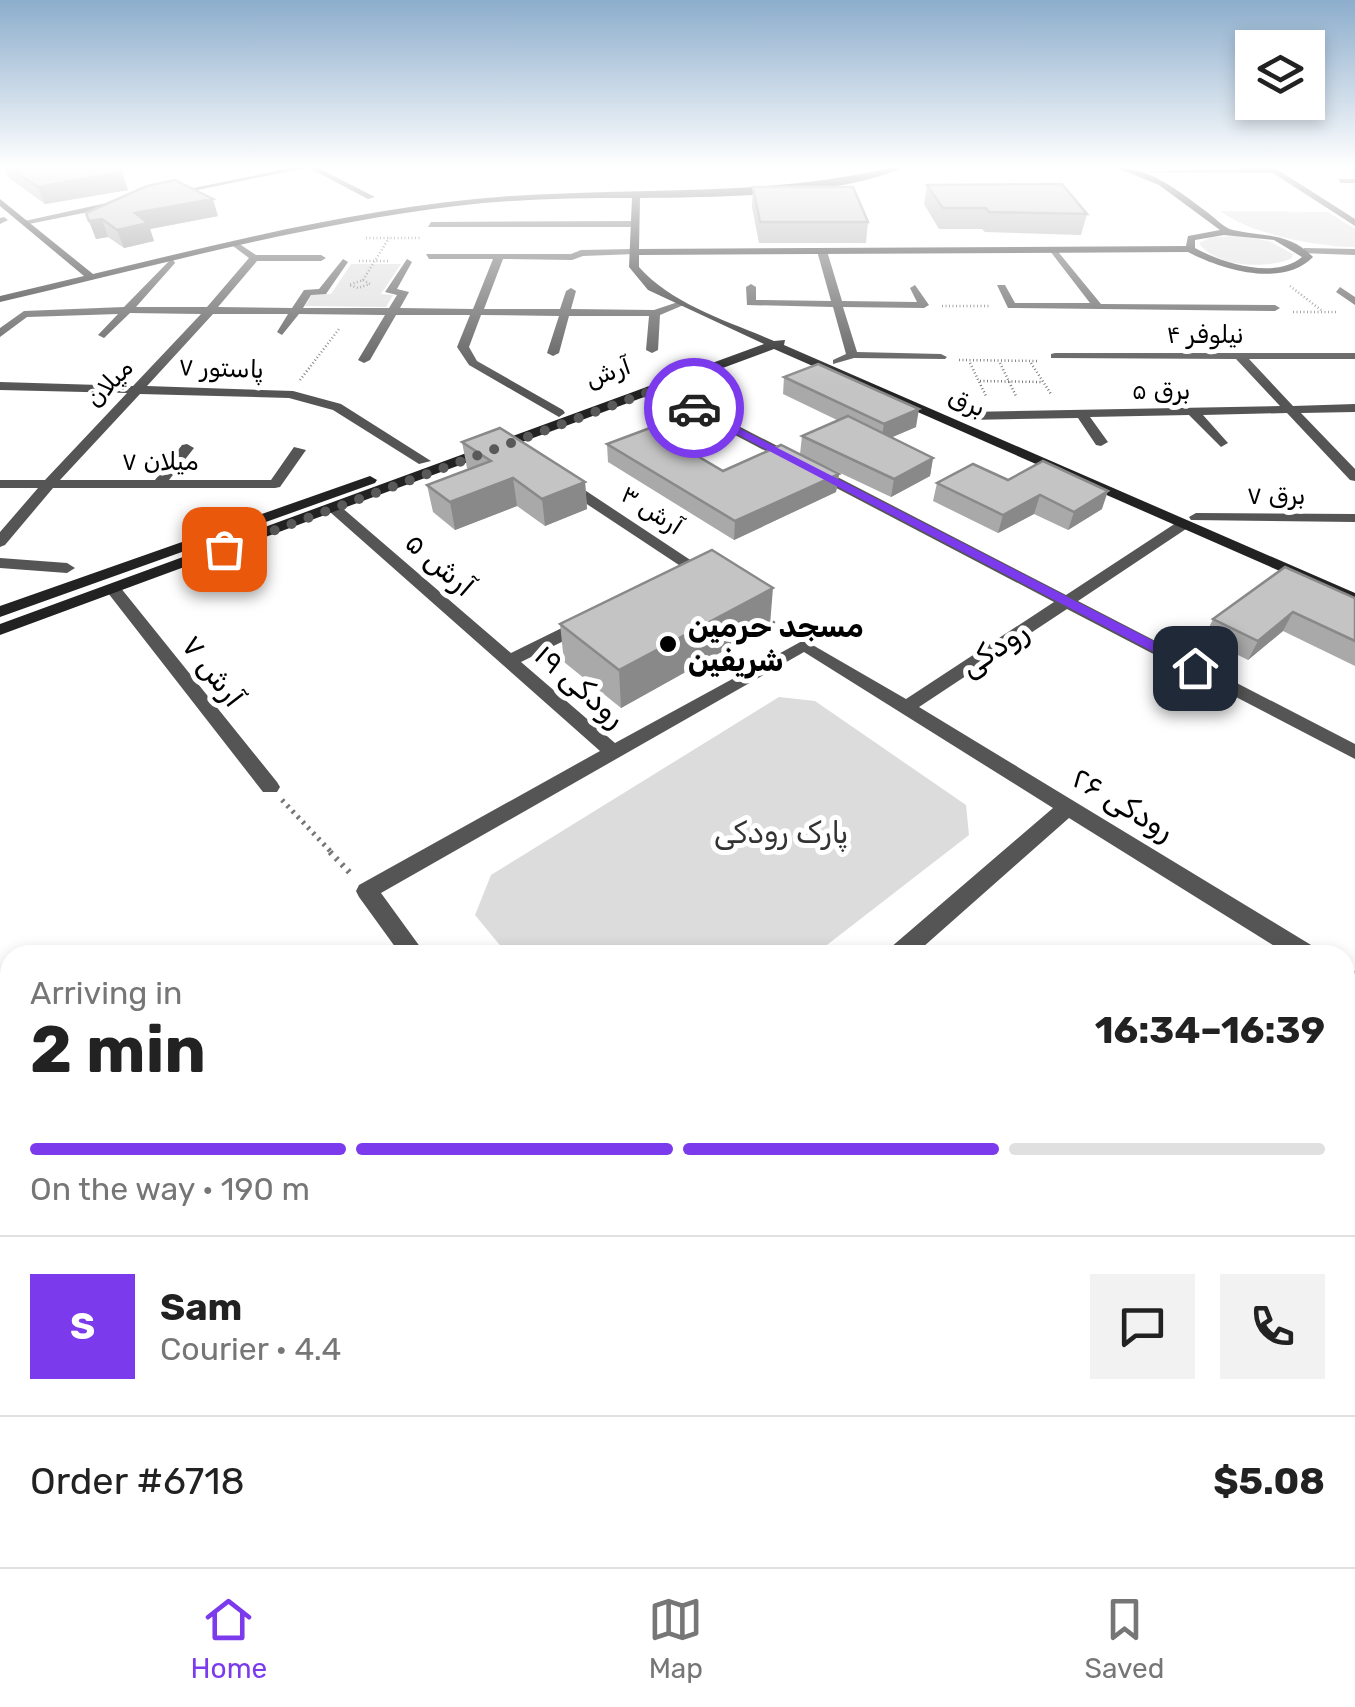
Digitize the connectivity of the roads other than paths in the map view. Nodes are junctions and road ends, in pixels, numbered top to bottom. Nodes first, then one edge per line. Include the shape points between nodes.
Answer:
1 (33, 241) edge
2 (44, 241) edge
3 (225, 241) edge
4 (260, 241) edge
5 (637, 241) edge
6 (640, 241) edge
7 (1190, 241) edge
8 (1278, 241) edge
9 (238, 246) junction
10 (1190, 249) junction
11 (822, 251) junction
12 (1055, 251) junction
13 (1304, 251) junction
14 (639, 252) junction
15 (1355, 252) edge
16 (430, 256) dead end
17 (499, 257) junction
18 (254, 258) junction
19 (321, 258) dead end
20 (172, 261) junction
21 (343, 262) road end
22 (407, 262) road end
23 (76, 273) junction
24 (751, 287) dead end
25 (915, 288) dead end
26 (1001, 288) dead end
27 (1162, 289) dead end
28 (0, 290) edge
29 (1340, 290) dead end
30 (571, 291) dead end
31 (0, 299) edge
32 (1265, 299) dead end
33 (1355, 302) edge
34 (682, 304) junction
35 (836, 304) junction
36 (1098, 307) junction
37 (1180, 308) junction
38 (297, 309) junction
39 (395, 309) junction
40 (128, 310) junction
41 (213, 310) junction
42 (476, 311) junction
43 (564, 312) junction
44 (655, 313) junction
45 (282, 332) dead end
46 (0, 334) edge
47 (104, 335) dead end
48 (776, 342) junction
49 (652, 350) dead end
50 (554, 353) dead end
51 (852, 355) junction
52 (1055, 356) road end
53 (1238, 356) junction
54 (1355, 356) edge
55 (941, 357) road end
56 (364, 360) dead end
57 (837, 362) junction
58 (0, 386) edge
59 (134, 388) junction
60 (657, 389) junction
61 (1289, 408) junction
62 (1355, 408) edge
63 (1080, 412) junction
64 (1194, 413) junction
65 (565, 416) junction
66 (968, 416) junction
67 (1101, 442) dead end
68 (1220, 443) dead end
69 (506, 444) junction
70 (187, 448) dead end
71 (299, 450) dead end
72 (522, 455) edge
73 (430, 465) junction
74 (554, 476) edge
75 (1355, 477) edge
76 (0, 484) edge
77 (46, 484) junction
78 (159, 484) junction
79 (334, 509) junction
80 (1355, 518) edge
81 (1190, 520) junction
82 (0, 542) edge
83 (0, 563) edge
84 (67, 568) dead end
85 (1355, 585) edge
86 (662, 586) edge
87 (114, 590) junction
88 (1355, 598) edge
89 (1067, 600) junction
90 (0, 612) edge
91 (594, 619) edge
92 (0, 630) edge
93 (509, 661) junction
94 (904, 709) junction
95 (614, 752) junction
96 (1355, 752) edge
97 (270, 787) road end
98 (1067, 808) junction
99 (406, 945) edge
100 (909, 945) edge
101 (1292, 945) edge

1 - 23 street
2 - 23 street
3 - 23 street
4 - 9 street
5 - 14 street
6 - 14 street
7 - 10 street
8 - 13 street
9 - 18 street
9 - 20 street
10 - 12 street
10 - 13 street via 1229,265 1268,269 1298,266 1308,257
11 - 12 street
11 - 14 street
11 - 35 street
12 - 36 street
13 - 15 street
14 - 17 street
14 - 34 street, برق via 640,278
14 - 48 street, برق via 666,286
16 - 17 street
17 - 42 street
18 - 19 street
18 - 41 street, میلان
20 - 23 street
20 - 40 street
21 - 38 street via 322,292 308,292
22 - 39 street via 390,292 404,292
23 - 28 street
23 - 31 street
24 - 35 street via 751,303
25 - 35 street via 924,306
26 - 36 street via 1012,306
27 - 37 street
29 - 33 street
30 - 43 street
32 - 37 street via 1275,308
34 - 44 street
34 - 48 street, برق
35 - 51 street
36 - 37 street
38 - 39 street
38 - 41 street
38 - 45 street
39 - 42 street
39 - 56 street
40 - 41 street
40 - 46 street via 24,314
40 - 47 street
41 - 59 street, میلان
42 - 43 street
42 - 65 street via 463,347 474,363
43 - 44 street
43 - 50 street
44 - 49 street
48 - 57 street, برق
48 - 60 street, آرش
48 - 65 street, آرش
48 - 81 street, برق
51 - 55 street
51 - 57 street
52 - 53 street, نیلوفر ۴
53 - 54 street, نیلوفر ۴
53 - 61 street
57 - 66 street, برق
58 - 59 street, پاستور ۷
59 - 73 street, پاستور ۷ via 289,394 337,408
59 - 77 street, میلان
60 - 65 street, آرش
60 - 89 street
61 - 62 street, برق ۵
61 - 64 street, برق ۵
61 - 75 street
63 - 64 street, برق ۵
63 - 66 street, برق ۵
63 - 67 street
64 - 68 street
65 - 69 street, آرش
65 - 73 street, آرش
66 - 81 street, برق
69 - 72 street
69 - 73 street, آرش
70 - 78 street
71 - 78 street, میلان ۷ via 276,484
73 - 79 street, آرش
73 - 90 street, آرش
74 - 86 street, آرش ۳ via 696,569
76 - 77 street, میلان ۷
77 - 78 street, میلان ۷
77 - 82 street, میلان
79 - 87 street, آرش
79 - 93 street, آرش ۵
80 - 81 street, برق ۷
81 - 85 street, برق
81 - 88 street, برق
81 - 89 street, رودکی
83 - 84 street
87 - 92 street, آرش
87 - 97 street, آرش ۷
89 - 94 street, رودکی
89 - 96 street
91 - 93 street
93 - 95 street, رودکی ۱۹
94 - 95 street, رودکی ۲۶ via 804,645
94 - 98 street, رودکی ۲۶
95 - 99 street via 366,892
98 - 100 street
98 - 101 street, رودکی ۲۶

